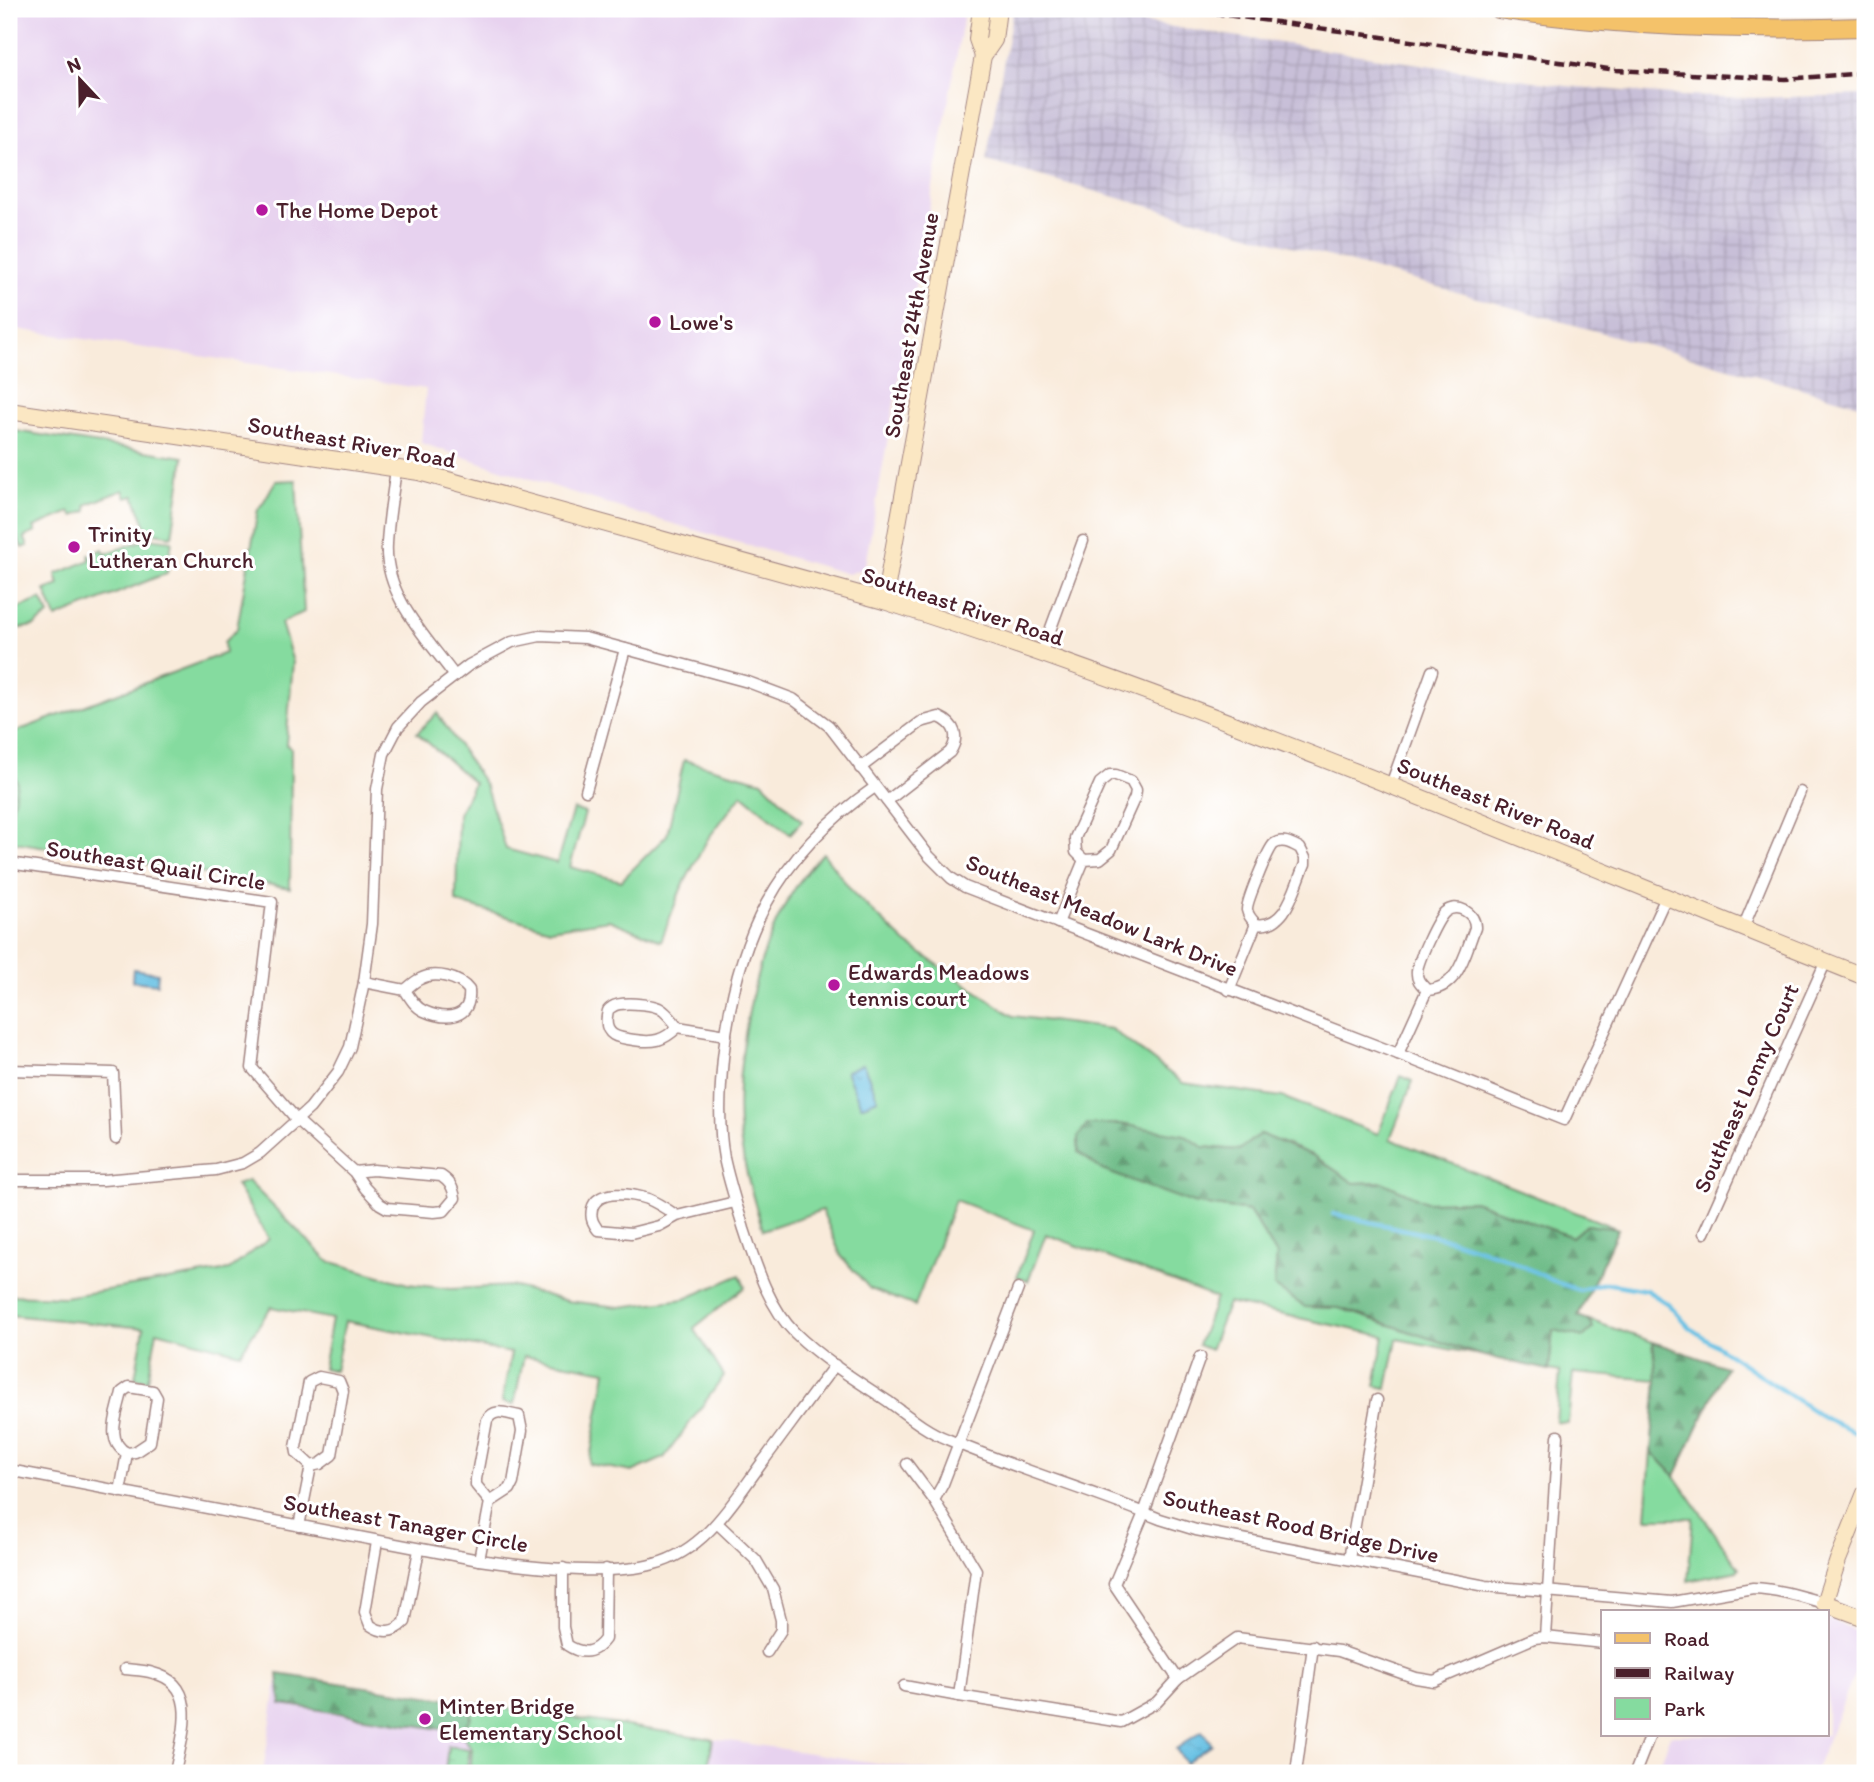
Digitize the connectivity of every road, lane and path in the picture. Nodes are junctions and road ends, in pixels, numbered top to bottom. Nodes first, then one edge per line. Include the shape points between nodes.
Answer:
1 (981, 9) edge
2 (998, 9) edge
3 (1499, 9) edge
4 (1538, 11) edge
5 (1865, 27) edge
6 (983, 56) junction
7 (9, 411) edge
8 (396, 469) junction
9 (1083, 541) dead end
10 (884, 601) junction
11 (625, 649) junction
12 (1041, 655) junction
13 (1432, 671) dead end
14 (454, 676) junction
15 (860, 768) junction
16 (1391, 785) junction
17 (875, 787) junction
18 (586, 791) dead end
19 (1800, 792) dead end
20 (887, 801) junction
21 (1084, 860) junction
22 (9, 863) edge
23 (1666, 897) junction
24 (1059, 923) junction
25 (1256, 924) junction
26 (1743, 928) junction
27 (1826, 961) junction
28 (1865, 977) edge
29 (364, 982) junction
30 (1229, 989) junction
31 (405, 990) junction
32 (1427, 990) junction
33 (678, 1027) junction
34 (726, 1035) junction
35 (1398, 1054) junction
36 (9, 1070) edge
37 (298, 1121) junction
38 (116, 1139) dead end
39 (354, 1172) junction
40 (9, 1180) edge
41 (735, 1202) junction
42 (677, 1216) junction
43 (1704, 1233) dead end
44 (1018, 1289) dead end
45 (1200, 1357) dead end
46 (835, 1365) junction
47 (1377, 1400) dead end
48 (1558, 1436) dead end
49 (958, 1444) junction
50 (127, 1453) junction
51 (907, 1464) dead end
52 (311, 1466) junction
53 (9, 1470) edge
54 (120, 1492) junction
55 (1865, 1493) edge
56 (934, 1500) junction
57 (490, 1502) junction
58 (1143, 1513) junction
59 (718, 1523) junction
60 (299, 1526) junction
61 (377, 1542) junction
62 (419, 1550) junction
63 (1349, 1559) junction
64 (479, 1560) junction
65 (563, 1568) junction
66 (606, 1569) junction
67 (1549, 1593) junction
68 (1824, 1602) junction
69 (1865, 1619) edge
70 (1545, 1637) junction
71 (1601, 1643) edge
72 (1313, 1646) junction
73 (767, 1652) dead end
74 (125, 1669) dead end
75 (1178, 1679) junction
76 (904, 1686) dead end
77 (959, 1696) junction
78 (1650, 1736) edge
79 (175, 1773) edge
80 (1296, 1773) edge
81 (1635, 1773) edge

1 - 6 main road, Southeast 24th Avenue via 976,39
2 - 6 main road, Southeast 24th Avenue via 993,40
3 - 4 main road
4 - 5 main road via 1612,22 1707,28
6 - 10 main road, Southeast 24th Avenue
7 - 8 main road, Southeast River Road
8 - 10 main road, Southeast River Road
8 - 14 street via 388,563 397,594
9 - 12 street
10 - 12 main road, Southeast River Road
11 - 14 street, Southeast Meadow Lark Drive via 585,638 540,636 512,642
11 - 15 street, Southeast Meadow Lark Drive via 793,699 829,726
11 - 18 street
12 - 16 main road, Southeast River Road
13 - 16 street
14 - 29 street, Southeast Meadow Lark Drive via 398,727 382,762
15 - 17 street, Southeast Meadow Lark Drive
15 - 20 street via 921,722 939,716 953,726 956,743 950,752
16 - 23 main road, Southeast River Road
17 - 20 street, Southeast Meadow Lark Drive
17 - 34 street, Southeast Rood Bridge Drive via 831,819 780,881 744,954
19 - 26 street
20 - 24 street, Southeast Meadow Lark Drive via 951,878
21 - 21 street via 1100,859 1111,850 1135,797 1131,781 1110,775 1100,783 1075,838 1076,852
21 - 24 street
22 - 37 street, Southeast Quail Circle via 272,902 252,1068
23 - 26 main road, Southeast River Road
23 - 35 street, Southeast Meadow Lark Drive via 1564,1121
24 - 30 street, Southeast Meadow Lark Drive
25 - 25 street via 1273,923 1283,915 1305,864 1300,848 1286,842 1270,848 1247,904
25 - 30 street
26 - 27 main road, Southeast River Road
27 - 28 main road, Southeast River Road
27 - 43 street, Southeast Lonny Court
29 - 31 street
29 - 37 street, Southeast Meadow Lark Drive via 350,1047 338,1072
30 - 35 street, Southeast Meadow Lark Drive
31 - 31 street via 424,1011 447,1016 457,1016 470,1002 470,990 457,979 434,975
32 - 32 street via 1417,969 1439,919 1448,909 1471,914 1475,928 1454,977 1443,987
32 - 35 street
33 - 33 street via 659,1008 622,1003 608,1011 606,1026 617,1037 653,1043
33 - 34 street
34 - 41 street, Southeast Rood Bridge Drive via 721,1121
36 - 38 street via 113,1073
37 - 39 street
37 - 40 street, Southeast Meadow Lark Drive via 260,1153 216,1170 103,1180
39 - 39 street via 387,1208 444,1211 455,1198 453,1188 441,1176
41 - 42 street
41 - 46 street, Southeast Rood Bridge Drive via 781,1317
42 - 42 street via 631,1233 598,1230 591,1211 603,1196 615,1195 647,1199
44 - 49 street
45 - 58 street
46 - 49 street, Southeast Rood Bridge Drive via 923,1426
46 - 59 street, Southeast Tanager Circle
47 - 63 street
48 - 67 street
49 - 56 street
49 - 58 street, Southeast Rood Bridge Drive
50 - 50 street via 150,1442 158,1398 153,1391 130,1387 122,1392 113,1434 117,1446
50 - 54 street
51 - 56 street
52 - 52 street via 332,1455 344,1391 339,1381 319,1377 309,1382 296,1447
52 - 60 street
53 - 54 street, Southeast Tanager Circle
54 - 60 street, Southeast Tanager Circle
55 - 68 main road
56 - 77 street via 976,1570
57 - 57 street via 513,1483 522,1431 519,1416 496,1411 487,1420 475,1479
57 - 64 street
58 - 63 street, Southeast Rood Bridge Drive via 1196,1530
58 - 75 street via 1114,1584
59 - 66 street, Southeast Tanager Circle via 657,1564
59 - 73 street via 756,1560 773,1589 781,1630
60 - 61 street, Southeast Tanager Circle
61 - 62 street, Southeast Tanager Circle
61 - 62 street via 365,1612 370,1625 385,1632 405,1622
62 - 64 street, Southeast Tanager Circle
63 - 67 street, Southeast Rood Bridge Drive via 1486,1586
64 - 65 street, Southeast Tanager Circle
65 - 66 street, Southeast Tanager Circle
65 - 66 street via 567,1645 583,1653 593,1651 605,1639
67 - 68 street, Southeast Rood Bridge Drive via 1672,1602 1753,1588
67 - 70 street
68 - 69 main road
70 - 71 street
70 - 72 street via 1433,1681
72 - 75 street via 1237,1638
72 - 80 street
74 - 79 street via 162,1676 181,1693 186,1709
75 - 77 street via 1157,1702 1121,1721
76 - 77 street
78 - 81 street

